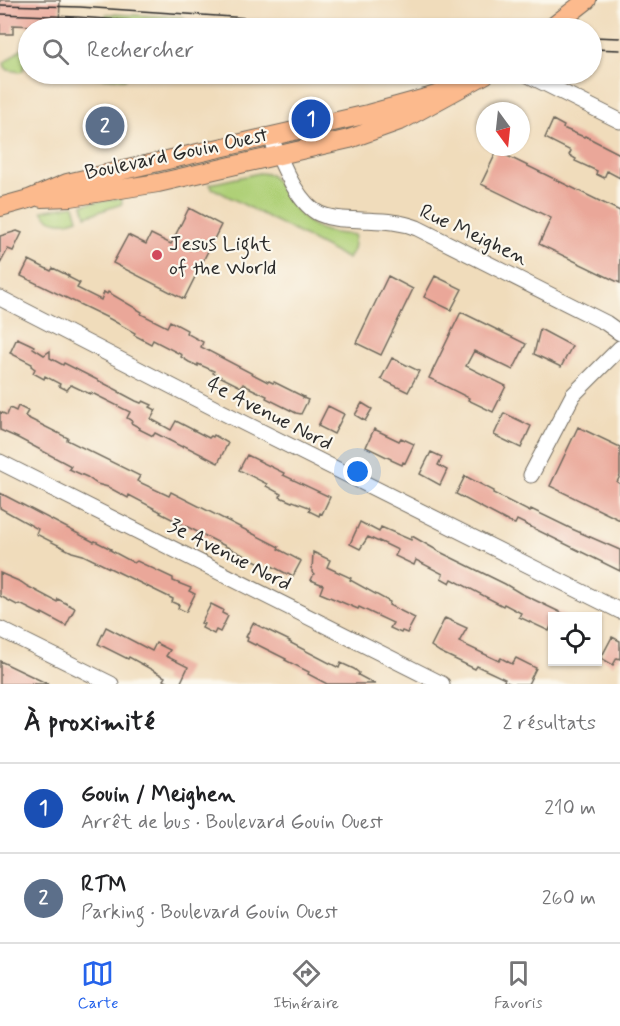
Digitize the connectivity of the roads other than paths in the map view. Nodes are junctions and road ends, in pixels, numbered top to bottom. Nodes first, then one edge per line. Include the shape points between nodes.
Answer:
1 (587, 0) edge
2 (564, 18) edge
3 (468, 84) edge
4 (546, 84) edge
5 (464, 86) junction
6 (620, 121) edge
7 (270, 136) junction
8 (279, 155) junction
9 (29, 199) junction
10 (0, 207) edge
11 (0, 298) edge
12 (620, 333) edge
13 (620, 348) edge
14 (0, 462) edge
15 (531, 474) dead end
16 (620, 610) edge
17 (0, 629) edge
18 (111, 684) edge
19 (442, 684) edge

1 - 2 main road
3 - 5 main road, Boulevard Gouin Ouest
4 - 6 street
5 - 7 main road, Boulevard Gouin Ouest via 388,109
5 - 8 main road, Boulevard Gouin Ouest via 393,124
7 - 8 street, Rue Meighen
7 - 9 main road, Boulevard Gouin Ouest via 67,183
8 - 9 main road, Boulevard Gouin Ouest via 140,186
8 - 12 street, Rue Meighen via 303,199 320,214 417,228
9 - 10 main road, Boulevard Gouin Ouest
11 - 16 street, 4e Avenue Nord
13 - 15 street via 573,395
14 - 19 street, 3e Avenue Nord
17 - 18 street

